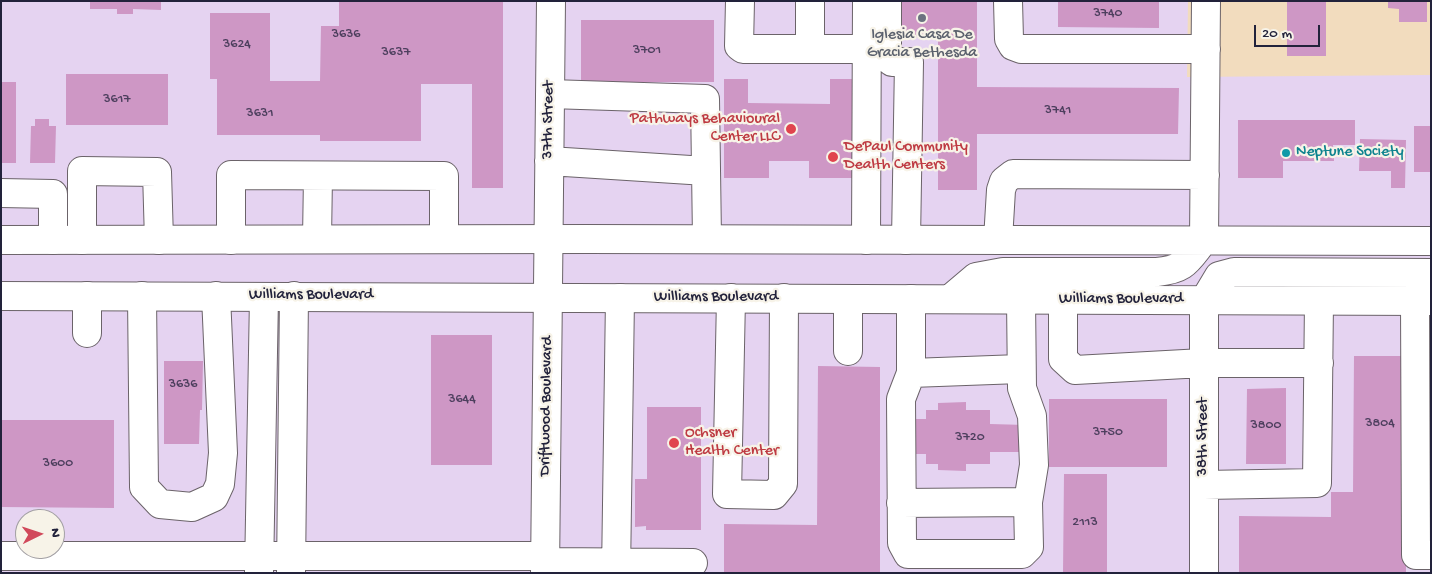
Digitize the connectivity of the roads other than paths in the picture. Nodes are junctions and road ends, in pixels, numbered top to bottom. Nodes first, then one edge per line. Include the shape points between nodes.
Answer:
1 (551, 1) edge
2 (740, 1) edge
3 (810, 1) edge
4 (867, 1) edge
5 (887, 1) edge
6 (1008, 1) edge
7 (1206, 1) edge
8 (810, 49) junction
9 (867, 49) junction
10 (1206, 49) junction
11 (550, 94) junction
12 (549, 161) junction
13 (706, 172) junction
14 (1205, 175) junction
15 (318, 176) junction
16 (1, 193) edge
17 (317, 239) junction
18 (444, 239) junction
19 (548, 239) junction
20 (706, 239) junction
21 (1, 240) edge
22 (71, 240) junction
23 (159, 240) junction
24 (231, 240) junction
25 (866, 240) junction
26 (906, 240) junction
27 (998, 240) junction
28 (1204, 240) junction
29 (1431, 241) edge
30 (1, 260) edge
31 (1431, 273) edge
32 (1, 296) edge
33 (87, 296) junction
34 (142, 296) junction
35 (216, 296) junction
36 (264, 296) junction
37 (294, 296) junction
38 (548, 297) junction
39 (620, 298) junction
40 (731, 298) junction
41 (784, 298) junction
42 (848, 299) junction
43 (911, 299) junction
44 (950, 299) junction
45 (1022, 300) junction
46 (1063, 300) junction
47 (1204, 301) junction
48 (1319, 301) junction
49 (1423, 301) edge
50 (87, 333) dead end
51 (848, 350) dead end
52 (1203, 363) junction
53 (1319, 363) junction
54 (1020, 369) junction
55 (911, 373) junction
56 (1423, 399) edge
57 (1204, 484) junction
58 (1028, 502) junction
59 (901, 503) junction
60 (1431, 555) edge
61 (1, 556) edge
62 (693, 562) dead end
63 (545, 563) edge
64 (291, 564) edge
65 (259, 565) edge
66 (616, 568) edge
67 (1204, 573) edge

1 - 11 main road, 37th Street
2 - 8 main road via 739,46 742,49
3 - 8 main road
4 - 9 main road
5 - 26 main road via 888,58 892,62 909,62
6 - 10 main road via 1009,39 1013,46 1021,49
7 - 10 main road
8 - 9 main road
9 - 25 main road
10 - 14 main road
11 - 12 main road, 37th Street
11 - 13 main road via 705,99
12 - 13 main road
12 - 19 main road, 37th Street
13 - 20 main road
14 - 27 main road via 1013,174 1004,181 1001,190
14 - 28 main road
15 - 17 main road
15 - 18 main road via 444,176
15 - 24 main road via 231,174
16 - 22 main road via 53,194
17 - 18 main road
17 - 24 main road
18 - 19 main road
19 - 20 main road
19 - 38 main road, Driftwood Boulevard
20 - 25 main road
21 - 22 main road
22 - 23 main road
22 - 23 main road via 82,171 157,172
22 - 30 main road
23 - 24 main road
25 - 26 main road
26 - 27 main road
27 - 28 main road
28 - 29 main road
28 - 44 main road via 1185,264 1174,270 1003,272 976,277
31 - 47 main road via 1234,272 1219,276
32 - 33 main road, Williams Boulevard
33 - 34 main road, Williams Boulevard
33 - 50 main road
34 - 35 main road, Williams Boulevard
34 - 35 main road via 144,487 160,504 192,507 214,497 220,484 223,454
35 - 36 main road, Williams Boulevard
36 - 37 main road, Williams Boulevard
36 - 65 main road
37 - 38 main road, Williams Boulevard
37 - 64 main road
38 - 39 main road, Williams Boulevard
38 - 63 main road, Driftwood Boulevard
39 - 40 main road, Williams Boulevard
39 - 66 main road
40 - 41 main road, Williams Boulevard
40 - 41 main road via 727,494 774,495 783,484
41 - 42 main road, Williams Boulevard
42 - 43 main road, Williams Boulevard
42 - 51 main road
43 - 44 main road, Williams Boulevard
43 - 55 main road
44 - 45 main road, Williams Boulevard
45 - 46 main road, Williams Boulevard
45 - 54 main road
46 - 47 main road, Williams Boulevard
46 - 52 main road via 1064,358 1075,370
47 - 48 main road, Williams Boulevard
47 - 52 main road, 38th Street
48 - 49 main road, Williams Boulevard
48 - 53 main road
49 - 56 main road
52 - 53 main road
52 - 57 main road, 38th Street
53 - 57 main road via 1317,483
54 - 55 main road
54 - 58 main road via 1022,388 1032,416 1034,465
55 - 59 main road via 901,399
56 - 60 main road via 1416,555
57 - 67 main road, 38th Street
58 - 59 main road
58 - 59 main road via 1029,547 1022,554 908,554 902,543
61 - 65 main road
62 - 66 main road
63 - 64 main road
63 - 66 main road
64 - 65 main road

